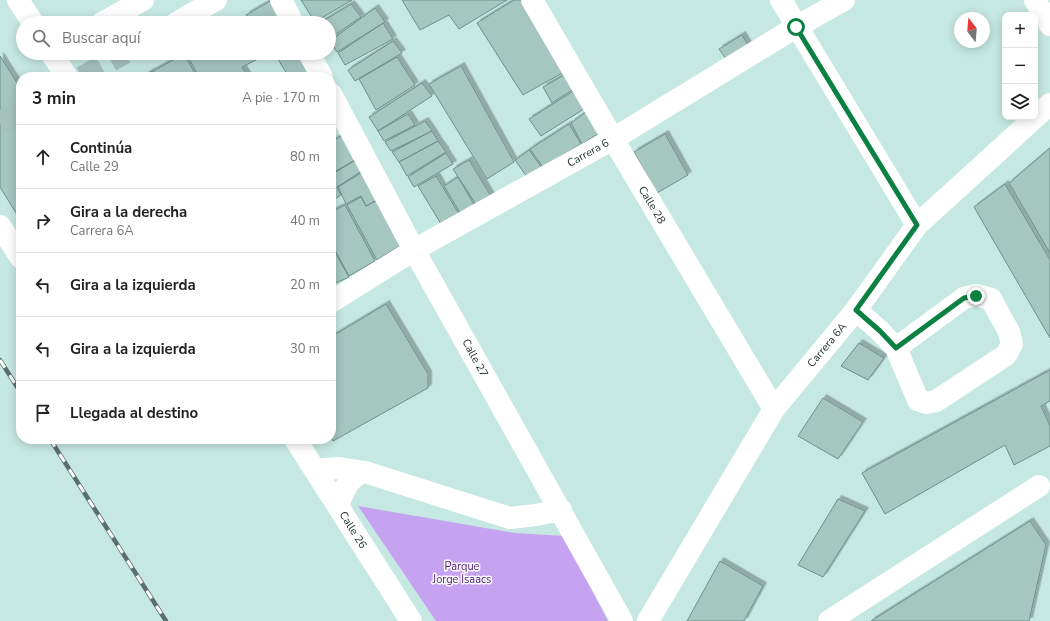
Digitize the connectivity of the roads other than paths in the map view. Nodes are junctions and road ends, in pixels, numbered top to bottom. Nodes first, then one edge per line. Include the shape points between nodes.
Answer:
1 (18, 0) edge
2 (143, 0) edge
3 (216, 0) edge
4 (281, 0) edge
5 (532, 0) edge
6 (781, 0) edge
7 (844, 0) edge
8 (1035, 0) edge
9 (28, 16) edge
10 (114, 16) edge
11 (188, 16) edge
12 (289, 16) edge
13 (1050, 25) edge
14 (796, 27) junction
15 (56, 60) edge
16 (313, 60) edge
17 (64, 72) edge
18 (319, 72) edge
19 (336, 103) edge
20 (1050, 104) edge
21 (613, 139) junction
22 (917, 225) junction
23 (0, 226) edge
24 (16, 250) edge
25 (414, 250) junction
26 (336, 299) edge
27 (856, 310) junction
28 (896, 348) junction
29 (774, 409) junction
30 (298, 444) edge
31 (315, 470) junction
32 (365, 472) junction
33 (1039, 486) dead end
34 (338, 506) junction
35 (561, 510) junction
36 (411, 621) edge
37 (622, 621) edge
38 (648, 621) edge
39 (829, 621) edge

1 - 9 street
2 - 10 street
3 - 11 street
4 - 12 street
5 - 21 street, Calle 28
6 - 14 street
7 - 14 street, Carrera 6
8 - 13 street
14 - 21 street, Carrera 6
14 - 22 street
15 - 17 street
16 - 18 street
19 - 25 street, Calle 27
20 - 22 street, Carrera 6A
21 - 25 street, Carrera 6
21 - 29 street, Calle 28
22 - 27 street, Carrera 6A
23 - 24 street
25 - 26 street, Carrera 6
25 - 35 street, Calle 27
27 - 28 street
27 - 29 street, Carrera 6A
28 - 28 street via 964,298 976,296 991,299 1009,332 1012,344 1006,355 936,401 927,403 918,400
29 - 38 street, Carrera 6A
30 - 31 street, Calle 26
31 - 32 street via 339,468
31 - 34 street, Calle 26
32 - 34 street via 348,481
32 - 35 street via 510,518
33 - 39 street
34 - 36 street, Calle 26
35 - 37 street, Calle 27

